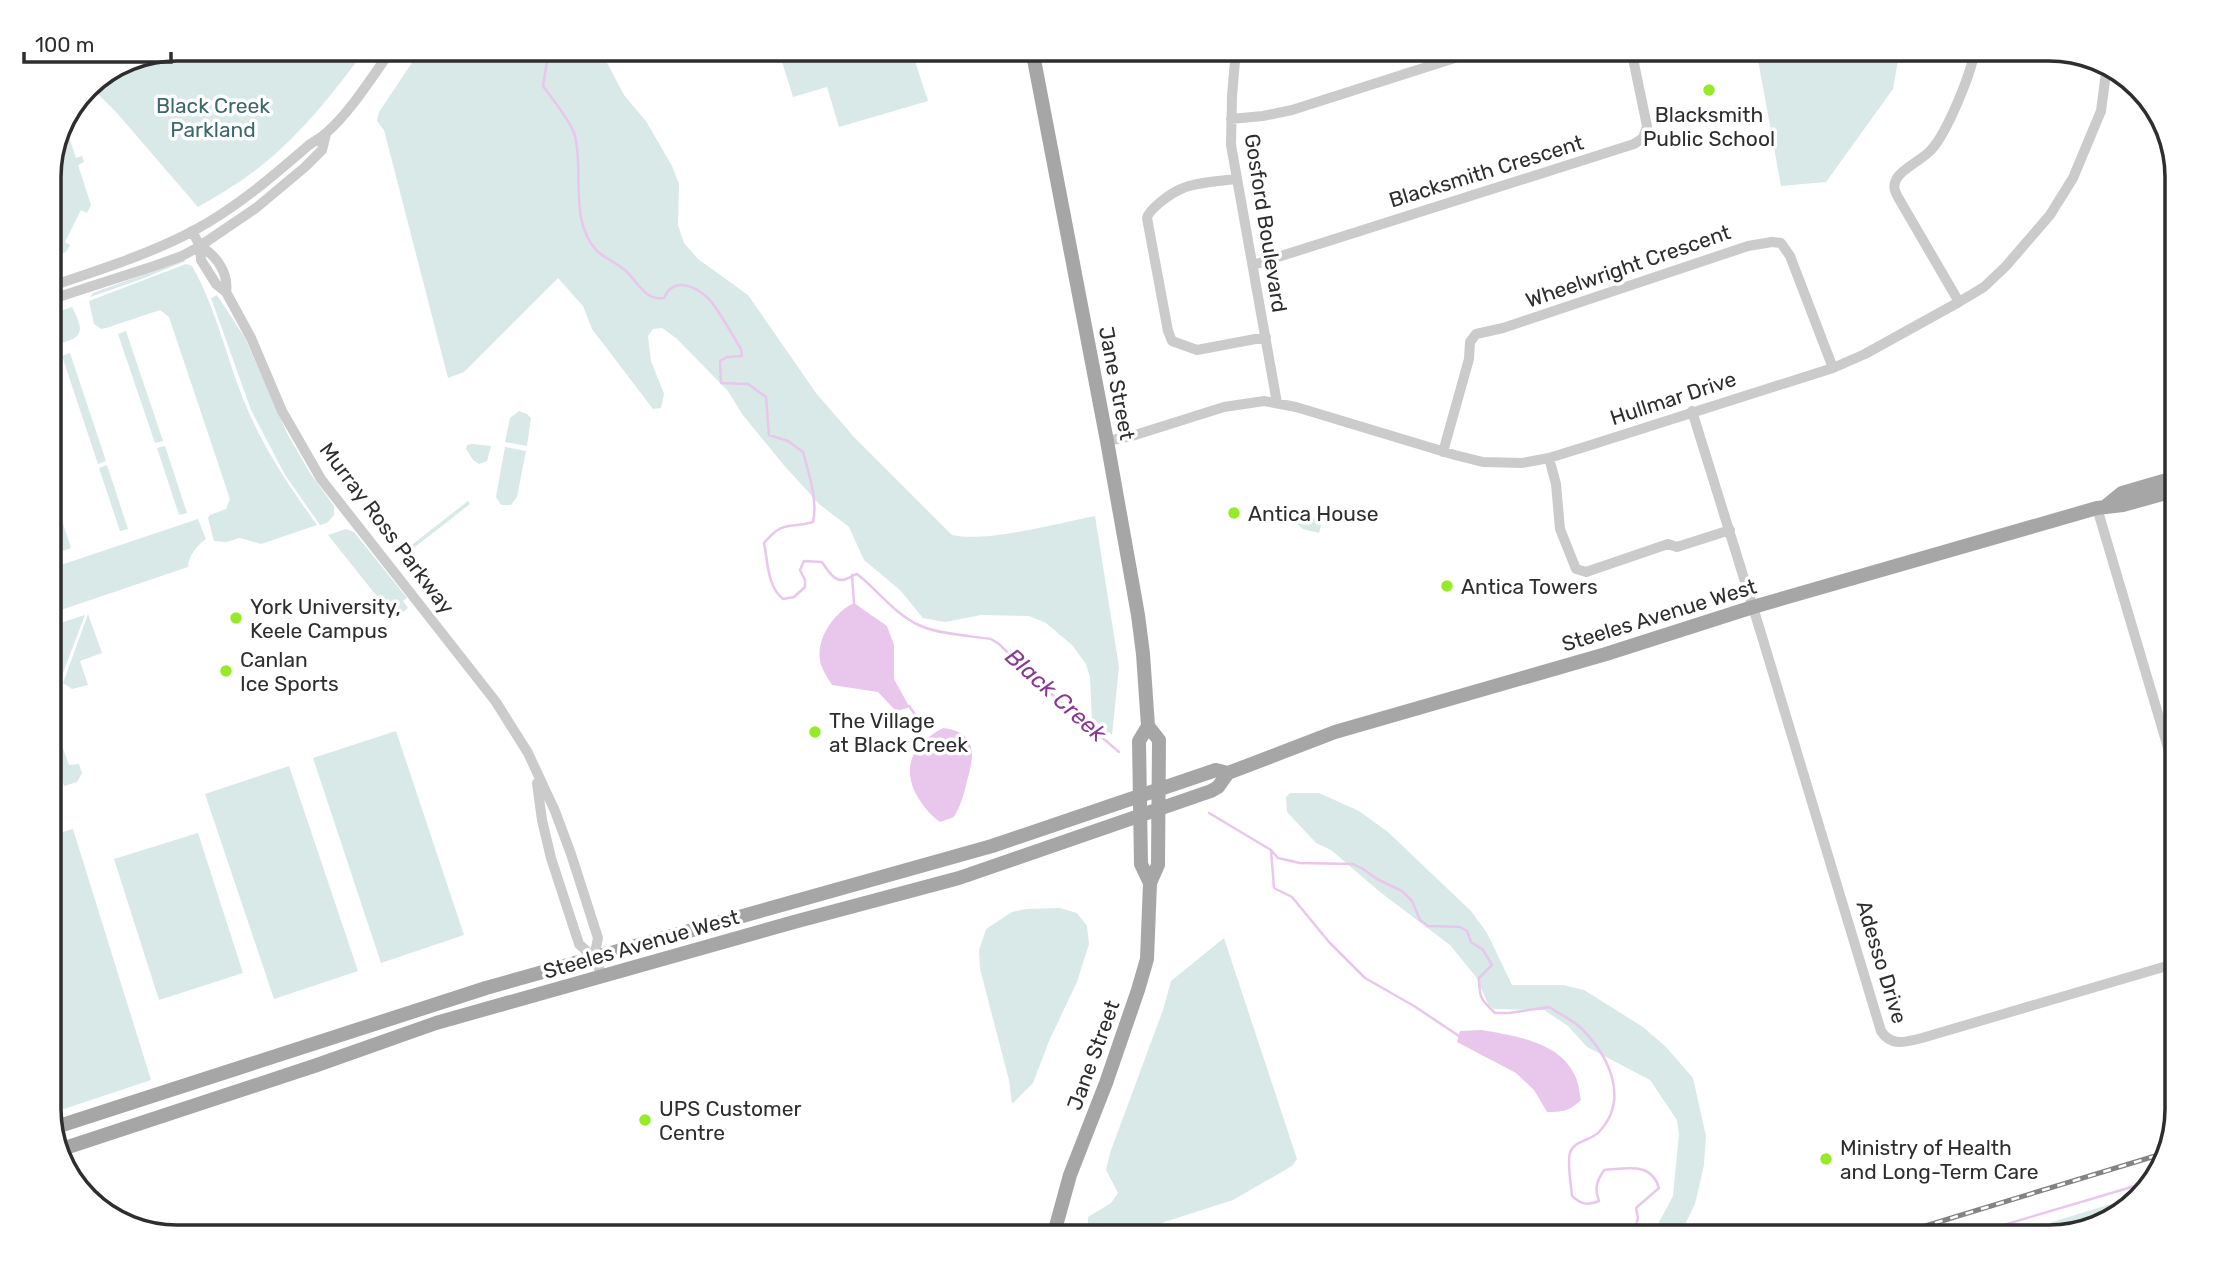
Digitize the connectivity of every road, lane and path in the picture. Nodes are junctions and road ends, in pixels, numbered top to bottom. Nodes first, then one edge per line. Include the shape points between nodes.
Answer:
1 (383, 61) edge
2 (1034, 61) edge
3 (1235, 61) edge
4 (1445, 61) edge
5 (1634, 61) edge
6 (1972, 61) edge
7 (2106, 76) edge
8 (1231, 119) junction
9 (326, 134) junction
10 (1237, 178) junction
11 (192, 232) junction
12 (200, 246) junction
13 (1253, 265) junction
14 (61, 283) edge
15 (61, 296) edge
16 (1959, 302) junction
17 (1266, 337) junction
18 (1833, 368) junction
19 (1277, 403) junction
20 (1692, 411) junction
21 (1107, 441) junction
22 (1443, 452) junction
23 (1549, 458) junction
24 (2165, 480) edge
25 (2165, 493) edge
26 (2101, 507) junction
27 (1730, 530) junction
28 (1753, 607) junction
29 (1148, 726) junction
30 (2165, 735) edge
31 (1228, 773) junction
32 (536, 775) junction
33 (1158, 790) junction
34 (1140, 796) junction
35 (1158, 809) junction
36 (1140, 816) junction
37 (1150, 883) junction
38 (789, 902) junction
39 (794, 922) junction
40 (594, 958) junction
41 (2165, 967) edge
42 (603, 977) junction
43 (62, 1125) edge
44 (68, 1147) edge
45 (1056, 1225) edge

1 - 9 street
2 - 21 main road, Jane Street
3 - 8 street, Gosford Boulevard
4 - 8 street via 1292,110
5 - 13 street, Blacksmith Crescent via 1647,126 1643,138 1634,144
6 - 16 street via 1941,139 1894,184
7 - 16 street, Hullmar Drive via 2101,111 2073,178 2050,215 2006,267
8 - 10 street, Gosford Boulevard
9 - 11 street via 260,188
9 - 12 street via 322,150 305,167
10 - 13 street, Gosford Boulevard
10 - 17 street via 1181,188 1148,212 1153,253 1172,341 1197,350
11 - 12 street, Murray Ross Parkway
11 - 14 street
12 - 15 street
12 - 32 street, Murray Ross Parkway via 201,260 216,285 226,292 282,411 321,479 496,702 528,753
13 - 17 street, Gosford Boulevard
16 - 18 street, Hullmar Drive
17 - 19 street, Gosford Boulevard
18 - 20 street, Hullmar Drive
18 - 22 street, Wheelwright Crescent via 1781,243 1748,246 1476,334
19 - 21 street, Hullmar Drive via 1224,407
19 - 22 street, Hullmar Drive
20 - 23 street, Hullmar Drive
20 - 27 street
21 - 29 main road, Jane Street via 1138,615
22 - 23 street, Hullmar Drive via 1502,464
23 - 27 street via 1560,528 1576,569 1586,572 1668,544 1677,547
24 - 26 main road, Steeles Avenue West via 2122,492
25 - 26 main road, Steeles Avenue West
26 - 28 main road, Steeles Avenue West
26 - 30 street
27 - 28 street
28 - 31 main road, Steeles Avenue West via 1335,732
28 - 41 street, Adesso Drive via 1886,1039 1922,1038
29 - 33 main road, Jane Street via 1159,740
29 - 34 main road, Jane Street via 1139,741
31 - 33 main road, Steeles Avenue West via 1216,770
31 - 35 main road, Steeles Avenue West via 1211,791
32 - 40 street, Murray Ross Parkway via 555,811 598,938
32 - 40 street, Murray Ross Parkway via 551,858 579,944
33 - 34 main road, Steeles Avenue West
33 - 35 main road, Jane Street
34 - 36 main road, Jane Street
34 - 38 main road, Steeles Avenue West via 992,846
35 - 36 main road, Steeles Avenue West
35 - 37 main road, Jane Street via 1158,866
36 - 37 main road, Jane Street via 1140,864
36 - 39 main road, Steeles Avenue West via 960,878
37 - 45 main road, Jane Street via 1147,959
38 - 39 main road
38 - 40 main road, Steeles Avenue West
39 - 42 main road, Steeles Avenue West
40 - 42 street, Murray Ross Parkway
40 - 43 main road, Steeles Avenue West via 474,992
42 - 44 main road, Steeles Avenue West via 436,1023

